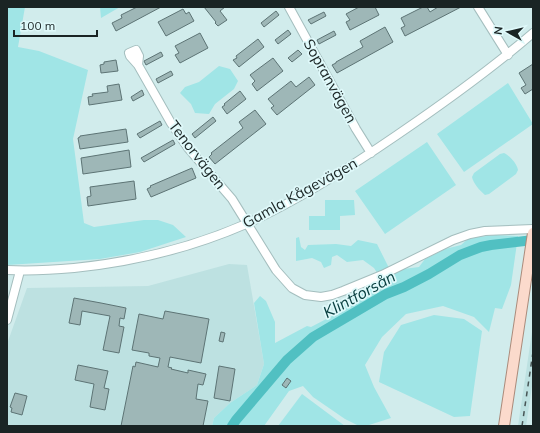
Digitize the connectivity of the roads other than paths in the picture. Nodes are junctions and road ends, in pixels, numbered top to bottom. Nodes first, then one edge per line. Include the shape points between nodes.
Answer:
1 (288, 7) edge
2 (478, 7) edge
3 (533, 33) edge
4 (508, 55) junction
5 (138, 65) dead end
6 (371, 153) junction
7 (247, 223) junction
8 (533, 229) edge
9 (533, 233) edge
10 (7, 270) edge
11 (20, 271) junction
12 (7, 320) edge
13 (504, 426) edge

1 - 6 street, Sopranvägen
2 - 4 street
3 - 4 street, Gamla Kågevägen
4 - 6 street, Gamla Kågevägen via 436,109
5 - 7 street, Tenorvägen via 185,144 228,194
6 - 7 street, Gamla Kågevägen via 284,205
7 - 8 street, Tenorvägen via 276,270 292,288 305,295 322,297 382,275 470,234
7 - 11 street, Gamla Kågevägen via 198,242 127,261
9 - 13 main road
10 - 11 street, Gamla Kågevägen
11 - 12 street

